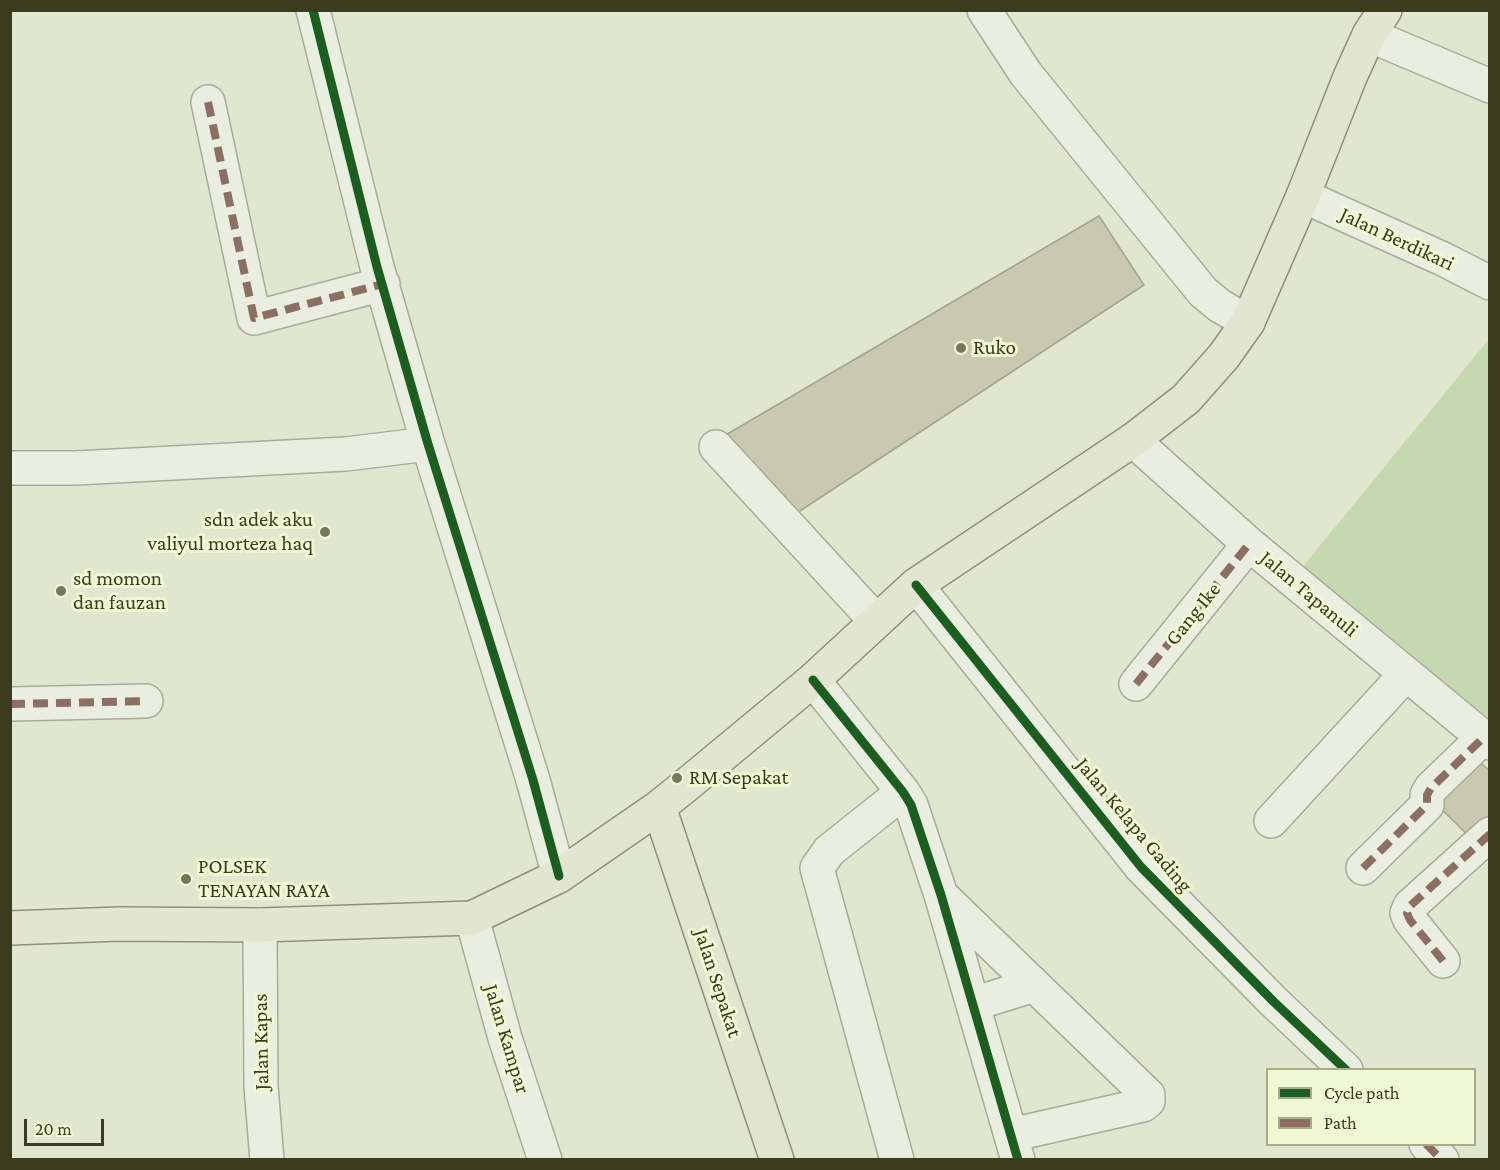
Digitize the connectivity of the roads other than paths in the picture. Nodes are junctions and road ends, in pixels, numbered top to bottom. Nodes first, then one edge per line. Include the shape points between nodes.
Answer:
1 (313, 10) edge
2 (984, 10) edge
3 (1377, 23) edge
4 (1490, 86) edge
5 (208, 102) dead end
6 (1303, 196) junction
7 (1490, 283) edge
8 (383, 284) junction
9 (1248, 322) junction
10 (1132, 440) junction
11 (428, 444) junction
12 (716, 447) dead end
13 (10, 468) edge
14 (1249, 543) junction
15 (916, 585) junction
16 (876, 621) junction
17 (1406, 674) junction
18 (813, 680) junction
19 (1136, 684) dead end
20 (146, 701) dead end
21 (10, 704) edge
22 (1486, 741) edge
23 (903, 792) junction
24 (659, 807) junction
25 (1271, 821) dead end
26 (1490, 834) edge
27 (1364, 868) dead end
28 (559, 876) junction
29 (941, 896) junction
30 (472, 918) junction
31 (260, 925) junction
32 (10, 928) edge
33 (1443, 961) dead end
34 (1034, 985) junction
35 (973, 1004) junction
36 (1344, 1068) edge
37 (1428, 1146) edge
38 (1014, 1147) edge
39 (267, 1160) edge
40 (545, 1160) edge
41 (777, 1160) edge
42 (897, 1160) edge
43 (1442, 1160) edge

1 - 8 street
2 - 9 street via 1026,74 1203,292
3 - 4 street
3 - 6 main road via 1350,77
5 - 8 street via 254,318
6 - 7 street, Jalan Berdikari
6 - 9 main road
8 - 11 street
9 - 10 main road via 1186,399
10 - 14 street, Jalan Tapanuli
10 - 15 main road
11 - 13 street via 346,454
11 - 28 street
12 - 16 street
14 - 17 street, Jalan Tapanuli
14 - 19 street, Gang Ike
15 - 16 main road
15 - 36 street, Jalan Kelapa Gading via 1141,867
16 - 18 main road
17 - 22 street, Jalan Tapanuli
17 - 25 street
18 - 23 street
18 - 24 main road
20 - 21 street
22 - 27 street via 1431,788 1427,805
23 - 29 street via 911,805
23 - 42 street via 829,851 818,868
24 - 28 main road
24 - 41 main road, Jalan Sepakat
26 - 33 street via 1407,912
28 - 30 main road
29 - 34 street
29 - 35 street
30 - 31 main road
30 - 40 street, Jalan Kampar via 505,1038
31 - 32 main road
31 - 39 street, Jalan Kapas via 261,1086
34 - 35 street
34 - 38 street via 1148,1095 1148,1101
35 - 38 street
37 - 43 street

